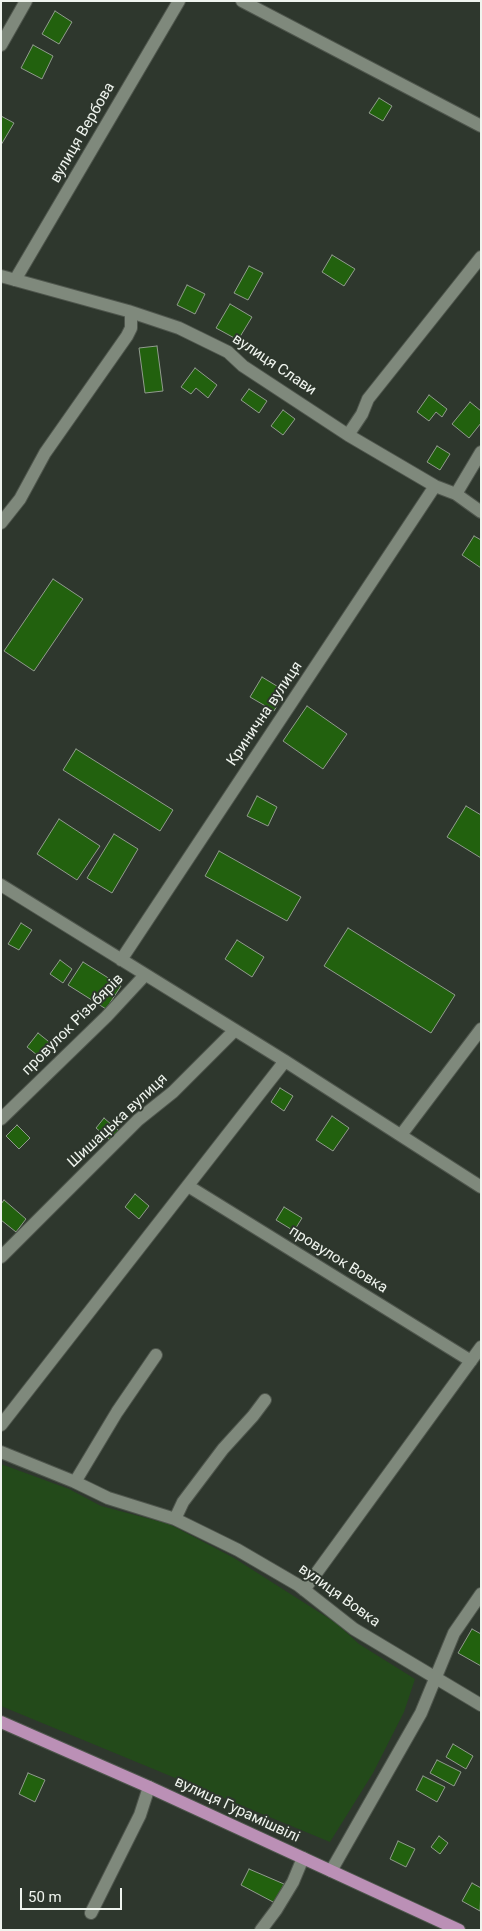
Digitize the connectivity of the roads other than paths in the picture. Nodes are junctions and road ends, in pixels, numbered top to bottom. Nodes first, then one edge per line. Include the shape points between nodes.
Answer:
1 (26, 1) edge
2 (179, 1) edge
3 (242, 1) edge
4 (1, 45) edge
5 (481, 126) edge
6 (481, 257) edge
7 (1, 276) edge
8 (15, 280) junction
9 (132, 313) junction
10 (348, 435) junction
11 (481, 452) edge
12 (435, 486) junction
13 (456, 494) junction
14 (481, 512) edge
15 (1, 523) edge
16 (1, 885) edge
17 (121, 960) junction
18 (145, 975) junction
19 (481, 1029) edge
20 (235, 1030) junction
21 (285, 1061) junction
22 (1, 1119) edge
23 (401, 1136) junction
24 (188, 1186) junction
25 (481, 1187) edge
26 (1, 1257) edge
27 (481, 1347) edge
28 (156, 1355) dead end
29 (471, 1361) junction
30 (265, 1400) dead end
31 (1, 1425) edge
32 (1, 1452) edge
33 (75, 1482) junction
34 (175, 1519) junction
35 (304, 1590) junction
36 (481, 1594) edge
37 (477, 1608) edge
38 (435, 1678) junction
39 (481, 1705) edge
40 (1, 1722) edge
41 (149, 1787) junction
42 (303, 1858) junction
43 (331, 1871) junction
44 (92, 1913) dead end
45 (261, 1930) edge
46 (459, 1930) edge

1 - 4 street
2 - 8 street, вулиця Вербова
3 - 5 street
6 - 10 street via 368,399
7 - 8 street, вулиця Слави
8 - 9 street, вулиця Слави
9 - 10 street, вулиця Слави via 179,328 228,352 243,366
9 - 15 street via 127,336 45,453 20,499
10 - 12 street, вулиця Слави
11 - 13 street
12 - 13 street, вулиця Слави
12 - 17 street, Кринична вулиця
13 - 14 street, вулиця Слави
16 - 17 street
17 - 18 street
18 - 20 street
18 - 22 street, провулок Різьбярів
19 - 23 street
20 - 21 street
20 - 26 street, Шишацька вулиця via 173,1092 138,1120
21 - 23 street
21 - 24 street
23 - 25 street
24 - 29 street, провулок Вовка
24 - 31 street
27 - 29 street
28 - 33 street
29 - 35 street
30 - 34 street via 223,1449 183,1502
32 - 33 street, вулиця Вовка
33 - 34 street, вулиця Вовка via 108,1498
34 - 35 street, вулиця Вовка via 238,1550
35 - 38 street, вулиця Вовка via 354,1629
36 - 37 street
37 - 38 street via 454,1633
38 - 39 street, вулиця Вовка
38 - 43 street via 421,1713
40 - 41 main road, вулиця Гурамішвілі
41 - 42 main road, вулиця Гурамішвілі
41 - 44 street via 140,1815
42 - 43 main road, вулиця Гурамішвілі
42 - 45 street via 293,1882
43 - 46 main road, вулиця Гурамішвілі

